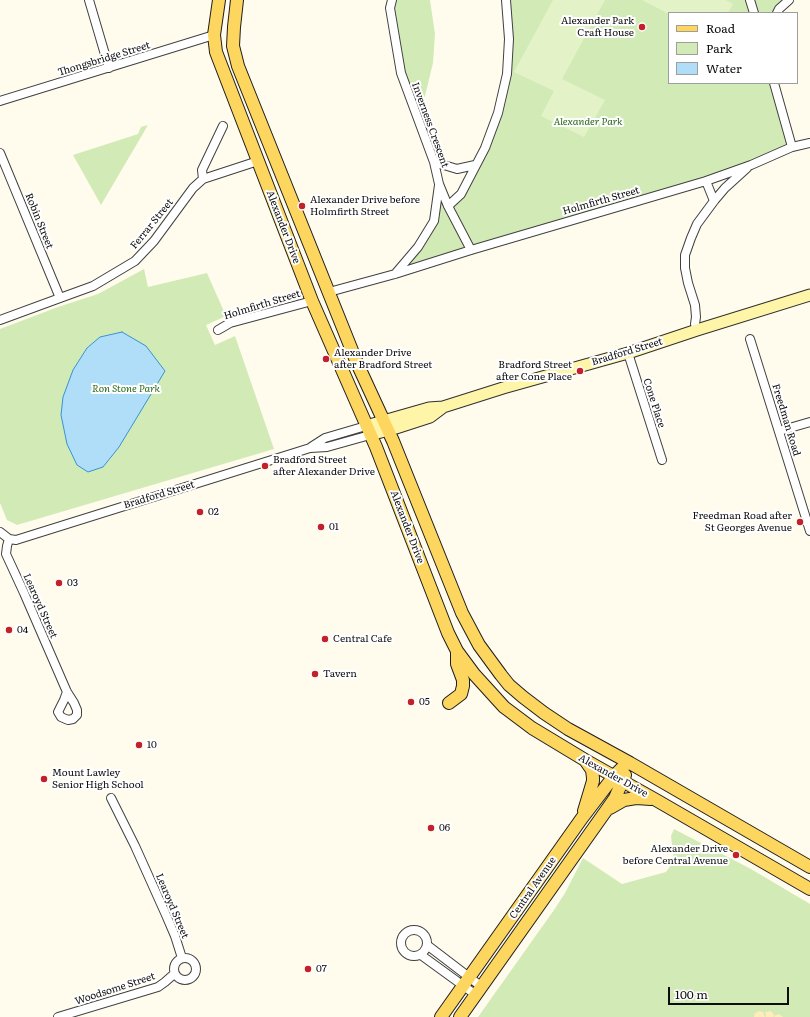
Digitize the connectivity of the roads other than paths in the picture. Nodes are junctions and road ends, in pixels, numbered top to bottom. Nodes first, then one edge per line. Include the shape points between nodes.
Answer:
1 (88, 0) edge
2 (219, 0) edge
3 (237, 0) edge
4 (392, 0) edge
5 (506, 0) edge
6 (750, 0) edge
7 (789, 0) edge
8 (754, 12) edge
9 (778, 12) edge
10 (214, 35) junction
11 (109, 68) junction
12 (774, 84) edge
13 (0, 101) edge
14 (223, 126) dead end
15 (810, 143) edge
16 (792, 147) junction
17 (0, 153) edge
18 (258, 161) junction
19 (434, 162) junction
20 (475, 165) junction
21 (751, 165) junction
22 (203, 179) junction
23 (706, 181) junction
24 (439, 184) junction
25 (714, 201) junction
26 (448, 206) junction
27 (471, 250) junction
28 (395, 274) junction
29 (329, 292) junction
30 (810, 295) edge
31 (60, 298) junction
32 (312, 301) junction
33 (0, 320) edge
34 (218, 330) dead end
35 (697, 330) junction
36 (750, 339) dead end
37 (628, 353) junction
38 (810, 422) edge
39 (386, 426) junction
40 (368, 431) junction
41 (779, 432) junction
42 (662, 460) dead end
43 (810, 531) edge
44 (0, 532) edge
45 (9, 539) junction
46 (457, 651) junction
47 (67, 692) dead end
48 (449, 703) dead end
49 (585, 760) junction
50 (629, 762) junction
51 (619, 779) junction
52 (111, 798) dead end
53 (656, 800) junction
54 (607, 810) junction
55 (582, 818) junction
56 (810, 867) edge
57 (810, 889) edge
58 (427, 945) junction
59 (421, 954) junction
60 (182, 958) junction
61 (174, 974) junction
62 (466, 982) junction
63 (479, 991) junction
64 (58, 1017) edge
65 (441, 1017) edge
66 (460, 1017) edge

1 - 11 street
2 - 10 main road, Alexander Drive
3 - 29 main road, Alexander Drive via 233,46 238,66
4 - 19 street, Inverness Crescent via 390,8 401,73
5 - 20 street via 509,39 507,74 498,113
6 - 8 street
7 - 9 street
10 - 11 street, Thongsbridge Street
10 - 18 main road, Alexander Drive via 216,52
11 - 13 street, Thongsbridge Street
12 - 16 street
14 - 22 street via 202,170
15 - 16 street, Holmfirth Street
16 - 21 street, Holmfirth Street
17 - 31 street, Robin Street
18 - 22 street, Ferrar Street
18 - 32 main road, Alexander Drive
19 - 20 street via 457,169
19 - 24 street, Inverness Crescent
20 - 26 street via 461,194
21 - 23 street, Holmfirth Street
21 - 25 street
22 - 31 street, Ferrar Street via 135,261 93,286
23 - 25 street
23 - 27 street, Holmfirth Street
24 - 26 street, Inverness Crescent
24 - 28 street via 434,221 418,247
25 - 35 street via 697,224 685,255 685,268 695,305
26 - 27 street, Inverness Crescent
27 - 28 street, Holmfirth Street
28 - 29 street, Holmfirth Street
29 - 39 main road, Alexander Drive via 357,363
30 - 35 street, Bradford Street
31 - 33 street, Ferrar Street
32 - 34 street, Holmfirth Street via 230,323
32 - 40 main road, Alexander Drive
35 - 37 street, Bradford Street
36 - 41 street, Freedman Road
37 - 39 street, Bradford Street via 503,388 443,408 429,408
37 - 42 street, Cone Place
38 - 41 street
39 - 40 street, Bradford Street
39 - 50 main road, Alexander Drive via 462,613 479,645 501,675 523,697 568,729
40 - 45 street, Bradford Street via 325,438 310,448 16,540
40 - 46 main road, Alexander Drive
41 - 43 street, Freedman Road
44 - 45 street
45 - 47 street, Learoyd Street via 6,554
46 - 48 main road via 457,664 464,686 461,694
46 - 49 main road, Alexander Drive via 504,707 532,728
49 - 51 main road, Alexander Drive
49 - 55 main road via 592,770 593,781
50 - 51 main road, Central Avenue
50 - 56 main road, Alexander Drive
51 - 53 main road, Alexander Drive
51 - 54 main road, Central Avenue via 615,798
51 - 55 main road, Central Avenue
52 - 60 street, Learoyd Street via 166,915
53 - 54 main road via 624,800
53 - 57 main road, Alexander Drive
54 - 63 main road, Central Avenue
55 - 62 main road, Central Avenue
58 - 59 street
58 - 59 street via 425,936 419,931 410,931 404,936 401,944 404,952 411,956
58 - 62 street
59 - 62 street
60 - 61 street, Woodsome Street via 174,964
60 - 61 street via 194,963 194,976 182,981
61 - 64 street, Woodsome Street via 158,987
62 - 63 street
62 - 65 main road, Central Avenue
63 - 66 main road, Central Avenue

